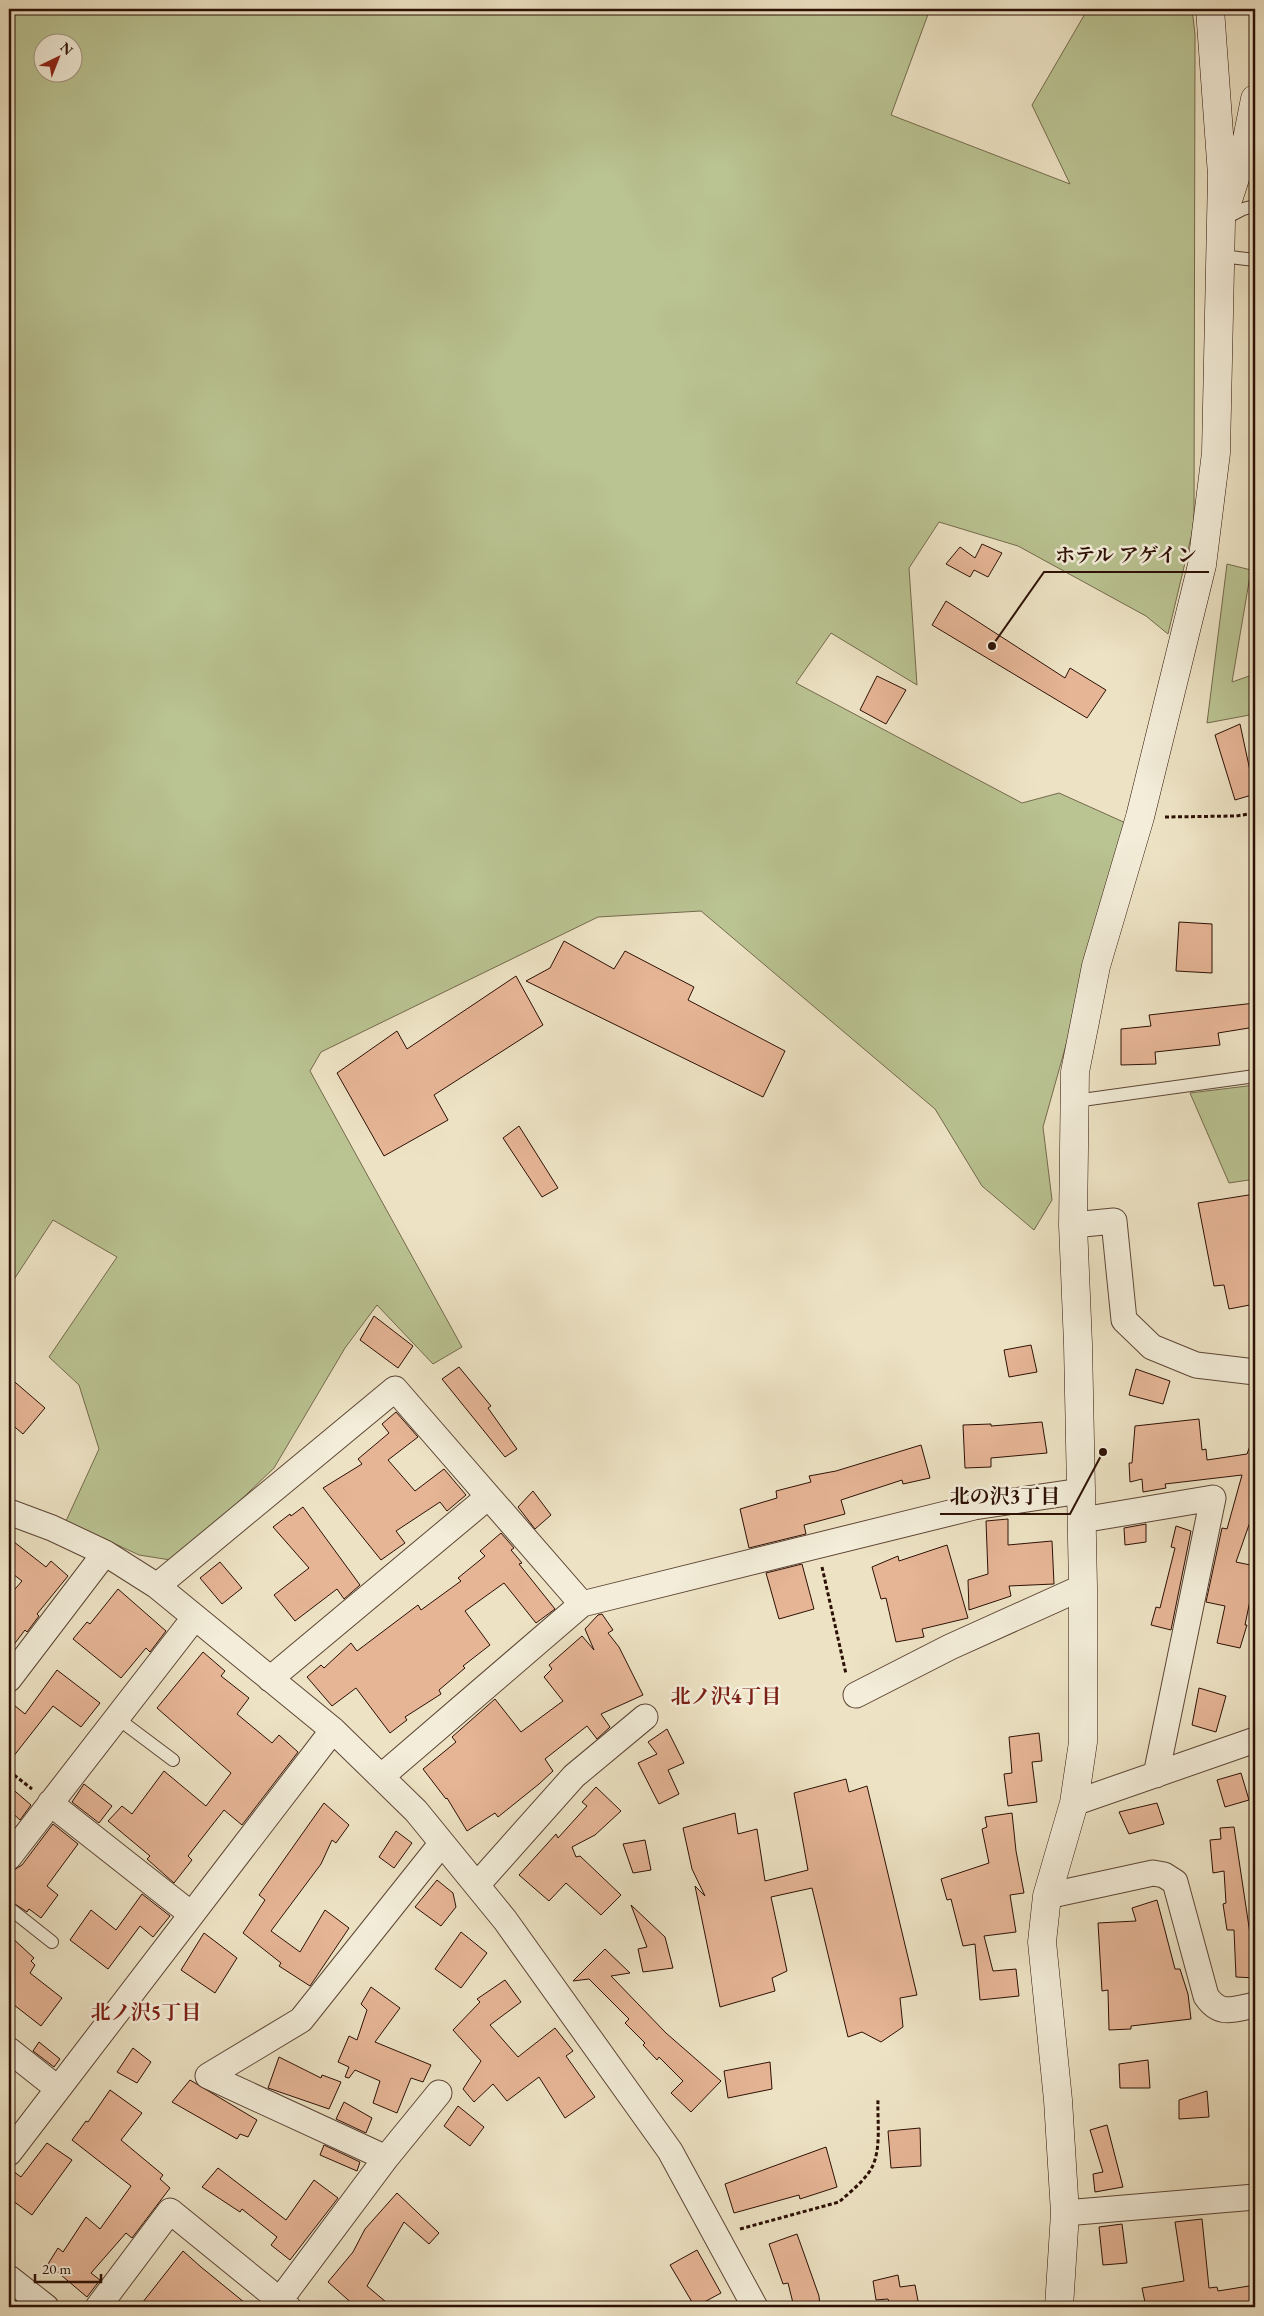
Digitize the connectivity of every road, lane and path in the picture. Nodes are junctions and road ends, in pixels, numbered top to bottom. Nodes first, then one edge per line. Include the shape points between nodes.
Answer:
1 (1210, 9) edge
2 (1255, 99) edge
3 (1255, 206) edge
4 (1222, 220) junction
5 (1221, 256) junction
6 (1255, 260) edge
7 (1255, 813) edge
8 (1140, 817) junction
9 (1255, 1076) edge
10 (1075, 1101) junction
11 (1074, 1225) junction
12 (1255, 1372) edge
13 (1081, 1491) junction
14 (488, 1497) junction
15 (9, 1512) edge
16 (1082, 1520) junction
17 (817, 1547) junction
18 (105, 1553) junction
19 (157, 1586) junction
20 (1083, 1587) junction
21 (582, 1604) junction
22 (195, 1617) junction
23 (9, 1679) edge
24 (270, 1679) junction
25 (851, 1684) joint
26 (645, 1717) dead end
27 (117, 1718) junction
28 (333, 1730) junction
29 (1255, 1740) edge
30 (172, 1760) dead end
31 (9, 1771) edge
32 (382, 1776) junction
33 (1156, 1776) junction
34 (1074, 1802) junction
35 (50, 1803) junction
36 (442, 1843) junction
37 (9, 1857) edge
38 (477, 1885) junction
39 (1047, 1896) junction
40 (9, 1908) edge
41 (191, 1914) junction
42 (52, 1942) dead end
43 (1255, 2006) edge
44 (9, 2050) edge
45 (57, 2088) junction
46 (439, 2093) dead end
47 (878, 2100) dead end
48 (9, 2153) edge
49 (386, 2158) junction
50 (1255, 2197) edge
51 (1065, 2213) junction
52 (716, 2236) junction
53 (9, 2278) edge
54 (284, 2304) edge
55 (46, 2307) edge
56 (98, 2307) edge
57 (755, 2307) edge
58 (1059, 2307) edge

1 - 4 street via 1222,175
2 - 4 street via 1246,144
3 - 4 lane via 1243,208
4 - 5 street
5 - 6 lane
5 - 8 street via 1216,454 1202,565
7 - 8 path
8 - 10 street via 1096,966 1076,1072
9 - 10 lane
10 - 11 street
11 - 12 street via 1114,1221 1124,1320 1152,1347 1196,1365
11 - 13 street
13 - 16 street
13 - 17 street via 974,1507
14 - 19 street via 395,1388
14 - 21 street
14 - 24 street
15 - 18 street
16 - 20 street
16 - 33 street via 1213,1498
17 - 21 street
17 - 25 path
18 - 19 street
18 - 23 street
19 - 22 street
20 - 25 street via 950,1646
20 - 34 street via 1083,1742
21 - 32 street
22 - 24 street
22 - 27 street
24 - 28 street
26 - 38 street via 574,1776
27 - 30 lane
27 - 35 street
28 - 32 street
28 - 41 street
29 - 33 street
31 - 35 path
32 - 36 street
33 - 34 street
34 - 39 street
35 - 37 street
35 - 41 street
36 - 38 street
36 - 49 street via 301,2020 208,2076
38 - 52 street via 670,2151
39 - 43 street via 1153,1873 1164,1875 1175,1882 1206,1996 1213,2007 1226,2010
39 - 51 street via 1042,1942 1058,2100
40 - 42 lane
41 - 45 street
44 - 45 street
45 - 48 street
46 - 49 street
47 - 52 path via 877,2155 868,2174 839,2202
49 - 54 street
50 - 51 street
51 - 58 street
52 - 57 street
53 - 55 street
54 - 56 street via 170,2211

